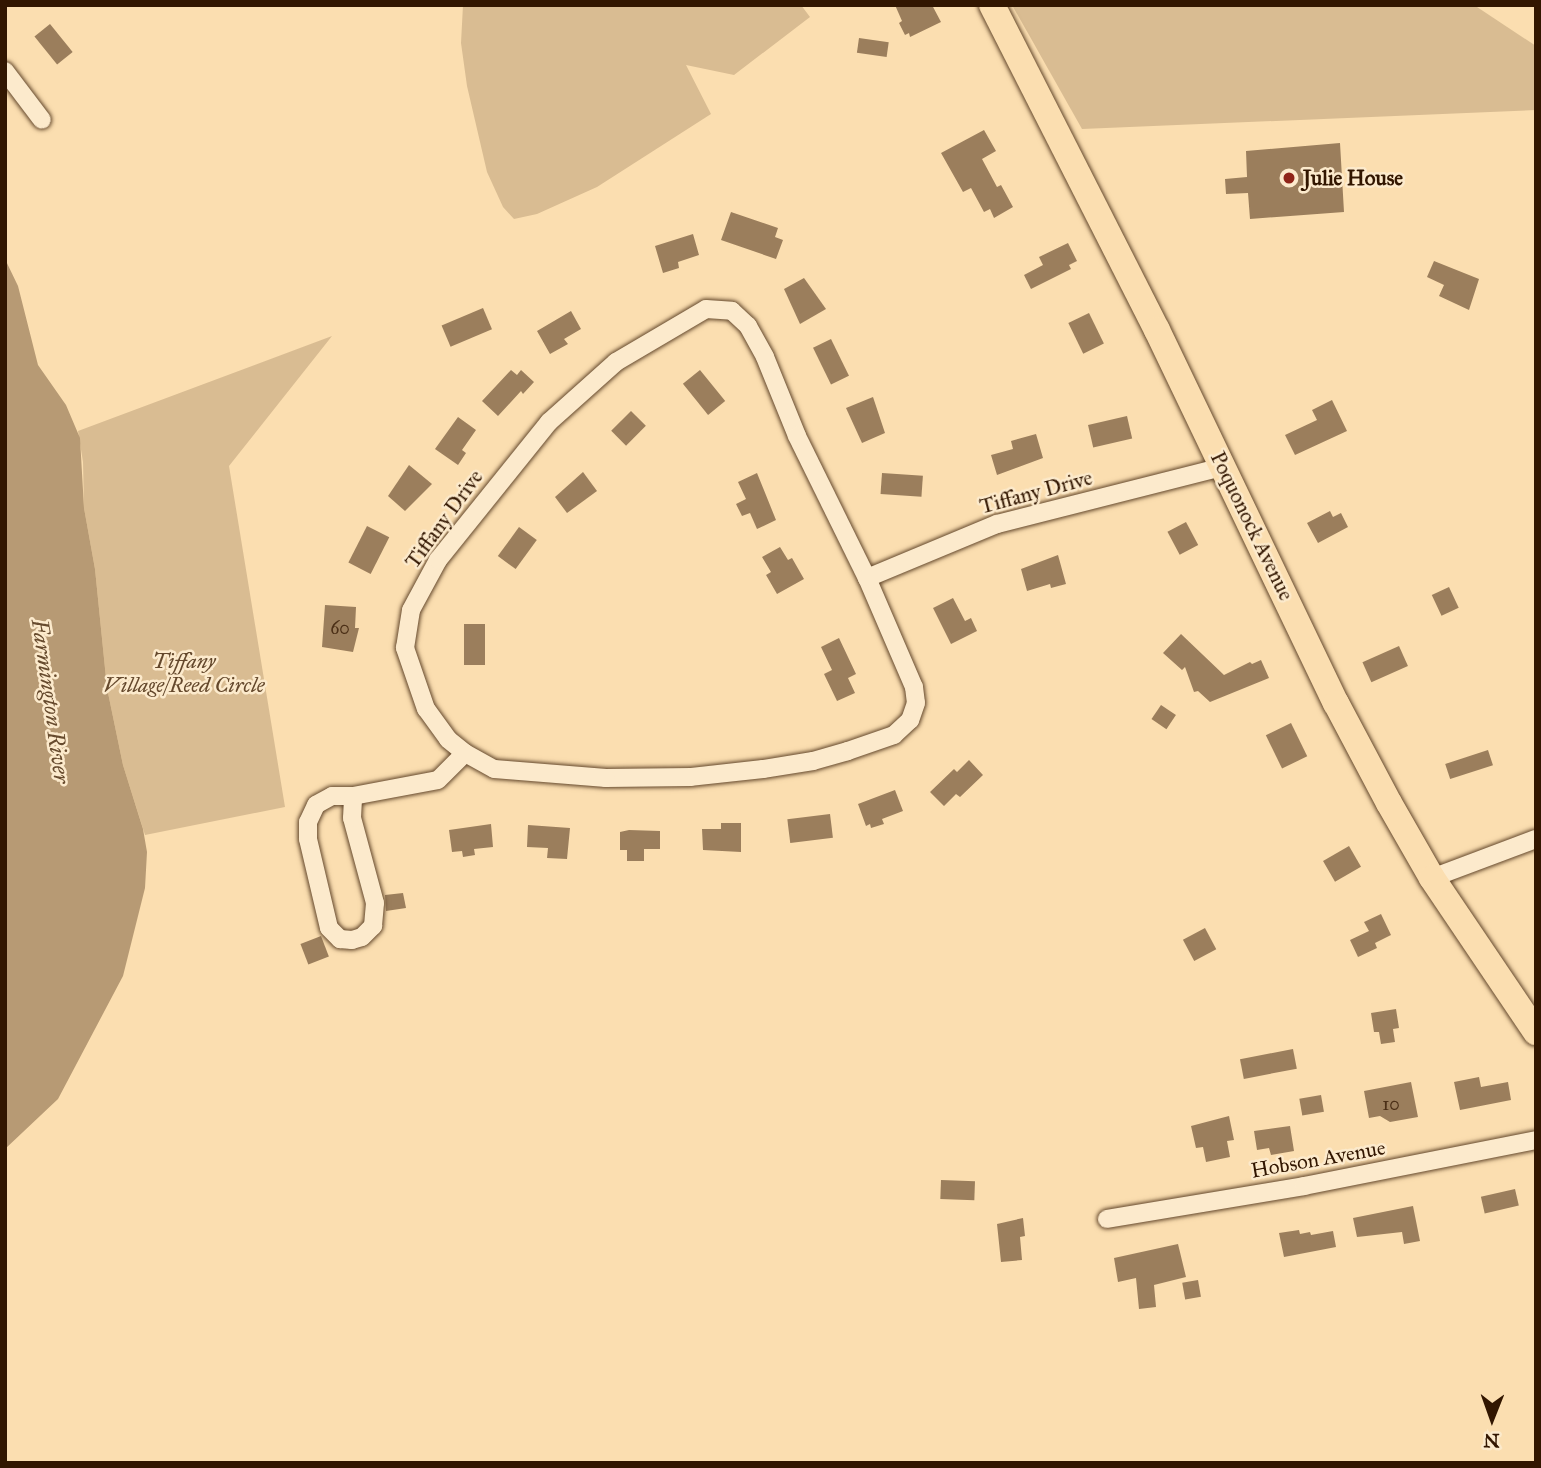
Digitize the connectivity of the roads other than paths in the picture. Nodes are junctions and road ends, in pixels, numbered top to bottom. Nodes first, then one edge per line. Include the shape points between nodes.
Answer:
1 (992, 5) edge
2 (5, 71) edge
3 (42, 120) dead end
4 (1223, 467) junction
5 (867, 578) junction
6 (465, 753) junction
7 (352, 796) junction
8 (1536, 839) edge
9 (1432, 878) junction
10 (1536, 1032) edge
11 (1536, 1140) edge
12 (1107, 1219) dead end

1 - 4 main road, Poquonock Avenue
2 - 3 street
4 - 5 street, Tiffany Drive via 997,524
4 - 9 main road, Poquonock Avenue via 1336,703
5 - 6 street, Tiffany Drive via 914,687 916,703 910,720 894,735 813,761 691,777 524,773 494,769
5 - 6 street, Tiffany Drive via 748,326 732,311 706,309 616,362 549,422 432,570 411,610 405,648 426,709
6 - 7 street via 438,780
7 - 7 street via 352,818 375,903 373,926 352,940 340,939 329,928 308,839 316,805 332,796
8 - 9 street
9 - 10 main road, Poquonock Avenue
11 - 12 street, Hobson Avenue

